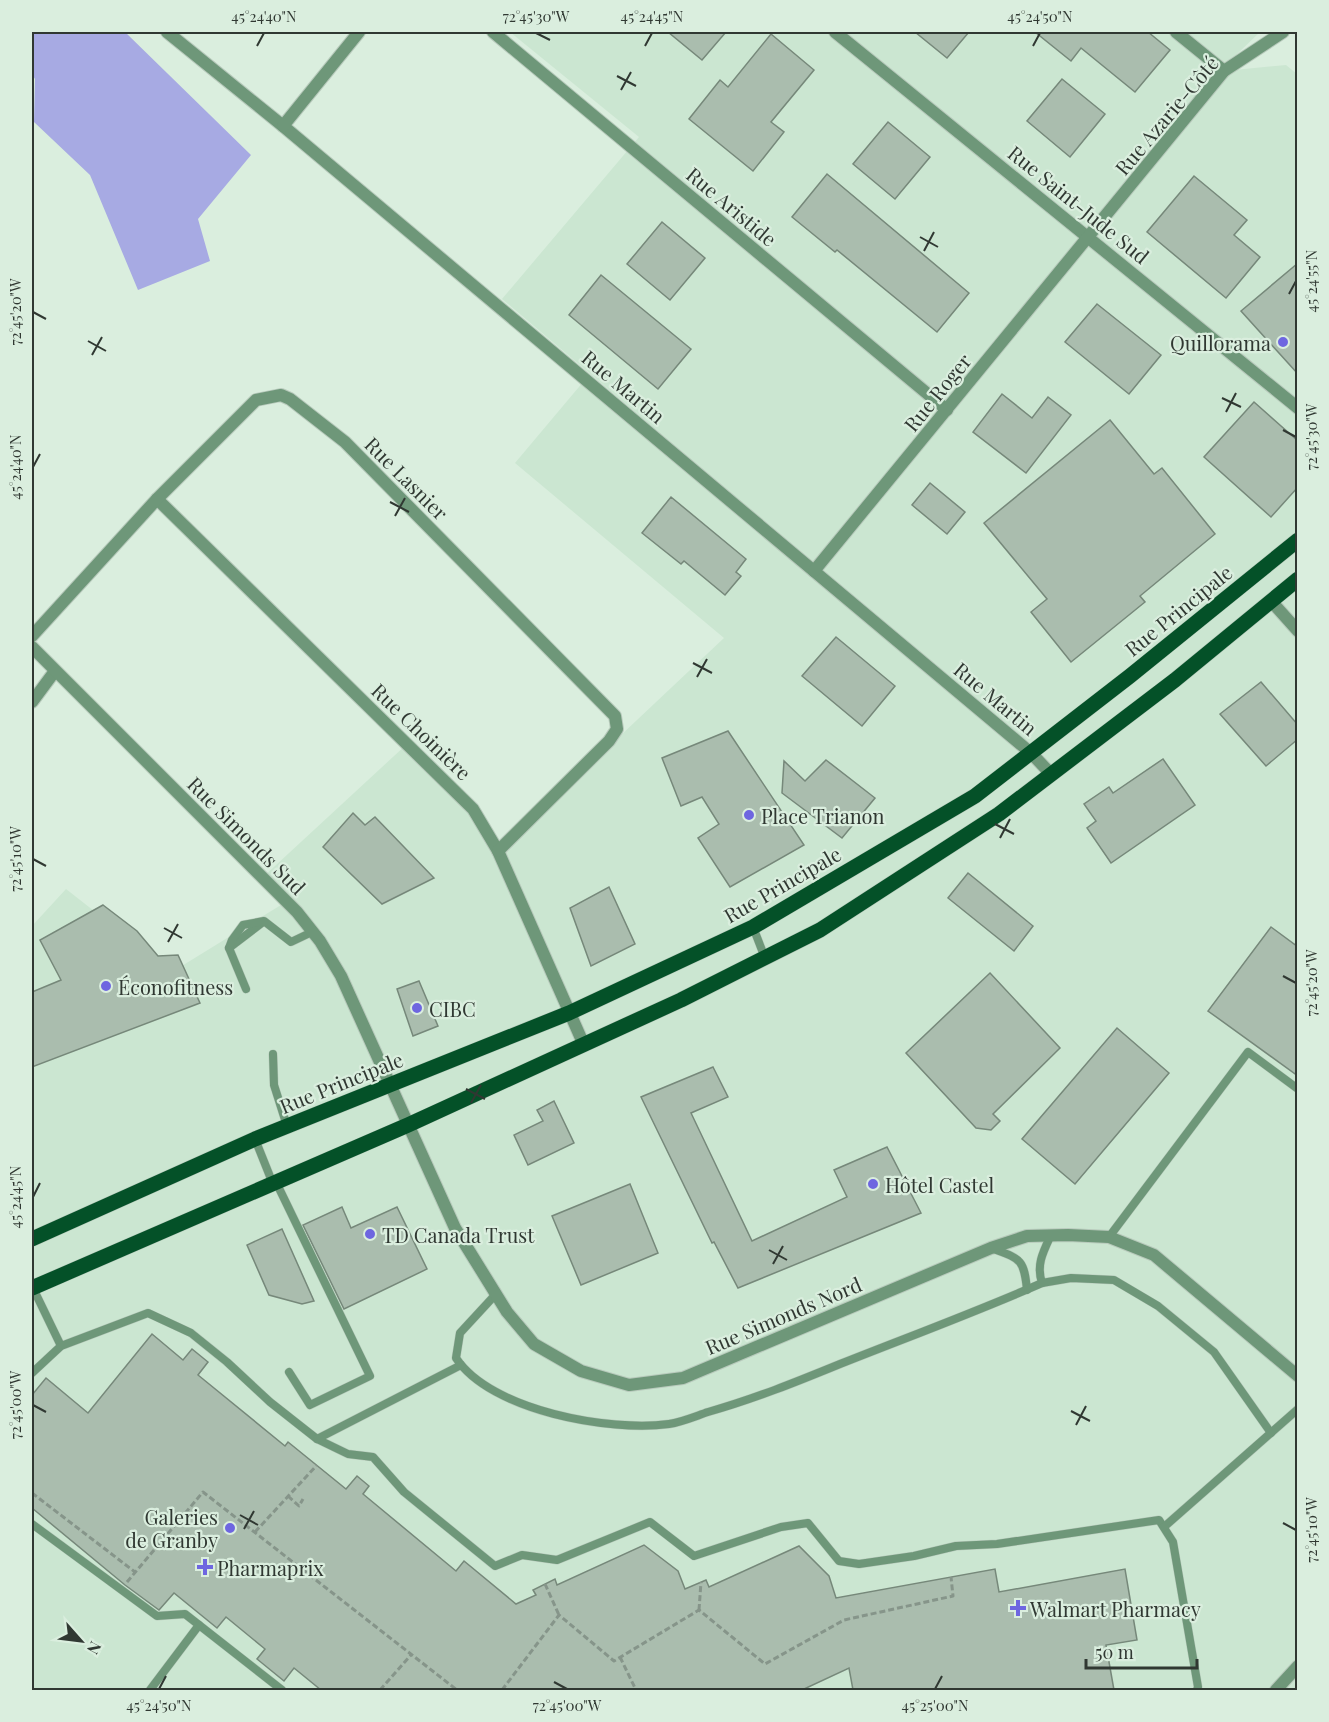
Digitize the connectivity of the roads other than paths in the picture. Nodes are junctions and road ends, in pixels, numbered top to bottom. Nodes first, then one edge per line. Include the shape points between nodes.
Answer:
1 (167, 32) edge
2 (359, 32) edge
3 (493, 32) edge
4 (835, 32) edge
5 (1176, 32) edge
6 (1283, 32) edge
7 (1224, 71) junction
8 (283, 126) junction
9 (1089, 237) junction
10 (1297, 407) edge
11 (947, 410) junction
12 (157, 499) junction
13 (1298, 540) edge
14 (814, 571) junction
15 (1298, 579) edge
16 (1271, 601) junction
17 (1298, 632) edge
18 (32, 636) edge
19 (32, 647) edge
20 (55, 671) junction
21 (32, 702) edge
22 (1030, 753) junction
23 (1051, 774) junction
24 (498, 851) junction
25 (753, 927) junction
26 (312, 932) junction
27 (765, 958) junction
28 (246, 989) dead end
29 (569, 1013) junction
30 (584, 1045) junction
31 (273, 1054) dead end
32 (390, 1084) junction
33 (1298, 1089) edge
34 (408, 1125) junction
35 (287, 1126) junction
36 (255, 1139) junction
37 (275, 1183) junction
38 (1052, 1235) junction
39 (1109, 1237) junction
40 (32, 1239) edge
41 (991, 1248) junction
42 (1042, 1283) junction
43 (32, 1287) edge
44 (1027, 1290) junction
45 (496, 1294) junction
46 (61, 1346) junction
47 (461, 1365) junction
48 (289, 1372) dead end
49 (32, 1373) edge
50 (1298, 1376) edge
51 (1298, 1409) edge
52 (1271, 1433) junction
53 (317, 1439) junction
54 (32, 1524) edge
55 (1164, 1527) junction
56 (199, 1625) junction
57 (1298, 1666) edge
58 (150, 1690) edge
59 (282, 1690) edge
60 (1197, 1690) edge
61 (1276, 1690) edge

1 - 8 street, Rue Martin
2 - 8 street
3 - 11 street, Rue Aristide
4 - 9 street, Rue Saint-Jude Sud
5 - 7 street
6 - 7 street, Rue Azarie-Côté
7 - 9 street, Rue Azarie-Côté
8 - 14 street, Rue Martin
9 - 10 street, Rue Saint-Jude Sud
9 - 11 street, Rue Roger
11 - 14 street, Rue Roger
12 - 18 street, Rue Lasnier
12 - 24 street, Rue Choinière via 473,809
12 - 24 street, Rue Lasnier via 256,400 281,395 290,399 345,442 615,716 617,729 609,741
13 - 22 main road, Rue Principale
14 - 22 street, Rue Martin
15 - 16 main road
16 - 17 street
16 - 23 main road
19 - 20 street, Rue Simonds Sud
20 - 21 street
20 - 26 street, Rue Simonds Sud via 297,912
22 - 23 street, Rue Martin
22 - 25 main road, Rue Principale via 975,796
23 - 27 main road via 999,814 820,930
24 - 29 street, Rue Choinière
25 - 27 lane
25 - 29 main road, Rue Principale
26 - 28 lane via 291,942 264,921 243,925 229,948
26 - 32 street, Rue Simonds Sud via 341,976
27 - 30 main road
29 - 30 street, Rue Choinière
29 - 32 main road, Rue Principale
30 - 34 main road
31 - 35 lane via 274,1085
32 - 34 street, Rue Simonds Nord
32 - 35 main road, Rue Principale
33 - 39 lane via 1248,1052
34 - 37 main road
34 - 45 street, Rue Simonds Nord via 455,1228
35 - 36 main road, Rue Principale
36 - 37 lane
36 - 40 main road, Rue Principale
37 - 43 main road
37 - 48 lane via 370,1376 310,1405
38 - 39 street, Rue Simonds Nord
38 - 41 street, Rue Simonds Nord via 1027,1236
38 - 42 lane via 1038,1272
39 - 50 street, Rue Simonds Nord via 1154,1255
41 - 44 lane via 1016,1257 1025,1269
41 - 45 street, Rue Simonds Nord via 683,1378 629,1385 581,1371 534,1344
42 - 44 lane
42 - 52 lane via 1071,1278 1114,1280 1158,1306 1214,1352
43 - 46 lane
44 - 47 lane via 750,1401 670,1424 628,1426 535,1409 494,1390
45 - 47 lane via 460,1333 456,1358
46 - 49 lane
46 - 53 lane via 148,1313 191,1332
47 - 53 lane
51 - 52 lane
52 - 55 lane
53 - 55 lane via 348,1454 372,1457 404,1492 495,1566 522,1555 556,1560 650,1521 694,1556 808,1522 839,1562 859,1564 956,1546 997,1544 1159,1520
54 - 56 lane via 157,1616 184,1614
55 - 60 lane via 1173,1542
56 - 58 lane
56 - 59 lane
57 - 61 street

